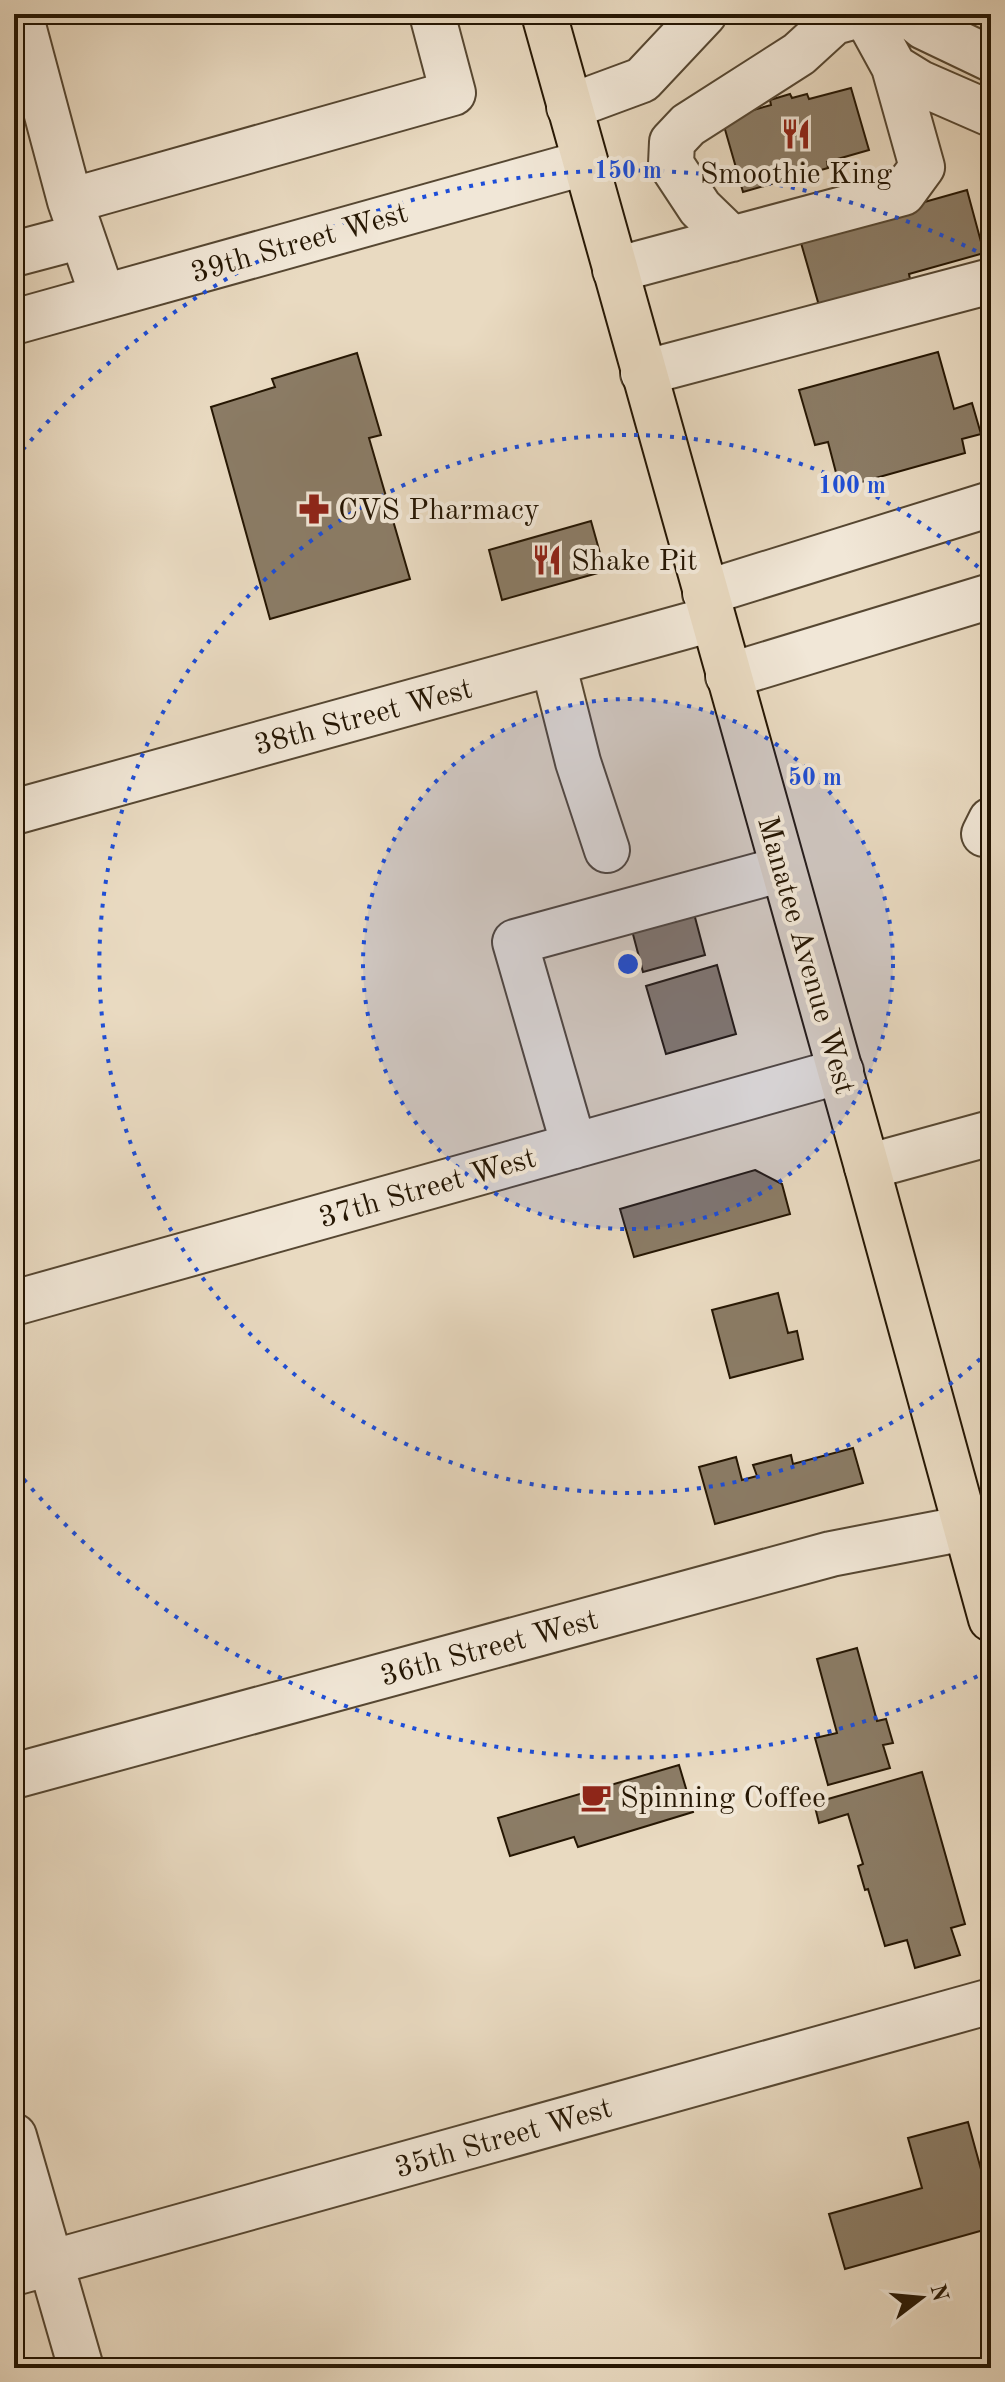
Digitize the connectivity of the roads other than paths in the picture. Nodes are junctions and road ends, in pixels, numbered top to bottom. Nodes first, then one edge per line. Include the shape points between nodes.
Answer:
1 (20, 14) edge
2 (432, 14) edge
3 (544, 14) edge
4 (704, 14) edge
5 (864, 14) edge
6 (908, 14) edge
7 (991, 59) edge
8 (894, 67) junction
9 (569, 107) junction
10 (991, 114) edge
11 (584, 163) junction
12 (76, 218) junction
13 (732, 239) junction
14 (14, 254) edge
15 (615, 270) junction
16 (991, 281) edge
17 (103, 297) junction
18 (14, 322) edge
19 (643, 373) junction
20 (991, 504) edge
21 (991, 596) edge
22 (708, 606) junction
23 (553, 663) junction
24 (728, 676) junction
25 (14, 812) edge
26 (607, 850) dead end
27 (783, 869) junction
28 (841, 1071) junction
29 (991, 1133) edge
30 (574, 1146) junction
31 (867, 1167) junction
32 (14, 1303) edge
33 (966, 1528) junction
34 (991, 1619) edge
35 (14, 1776) edge
36 (991, 2001) edge
37 (14, 2136) edge
38 (32, 2268) edge
39 (81, 2368) edge

1 - 12 street
2 - 12 street via 453,93
3 - 9 main road, Manatee Avenue West
4 - 9 street via 642,80
5 - 8 street
5 - 13 street via 834,22 799,54 688,125 672,142 671,164 700,208
6 - 7 street
8 - 10 street
8 - 13 street via 922,167 903,193
9 - 11 main road, Manatee Avenue West
11 - 15 main road, Manatee Avenue West
11 - 17 street, 39th Street West
12 - 14 street
12 - 17 street
13 - 15 street
15 - 19 main road, Manatee Avenue West
16 - 19 street
17 - 18 street, 39th Street West
19 - 22 main road, Manatee Avenue West
20 - 22 street, 38th Street West
21 - 24 street
22 - 23 street, 38th Street West
22 - 24 main road, Manatee Avenue West
23 - 25 street, 38th Street West
23 - 26 street
24 - 27 main road, Manatee Avenue West
27 - 28 main road, Manatee Avenue West
27 - 30 street via 515,942
28 - 30 street, 37th Street West
28 - 31 main road, Manatee Avenue West
29 - 31 street
30 - 32 street, 37th Street West
31 - 33 main road, Manatee Avenue West
33 - 34 main road, Manatee Avenue West
33 - 35 street, 36th Street West via 831,1554
36 - 38 street, 35th Street West
37 - 38 street
38 - 39 street

